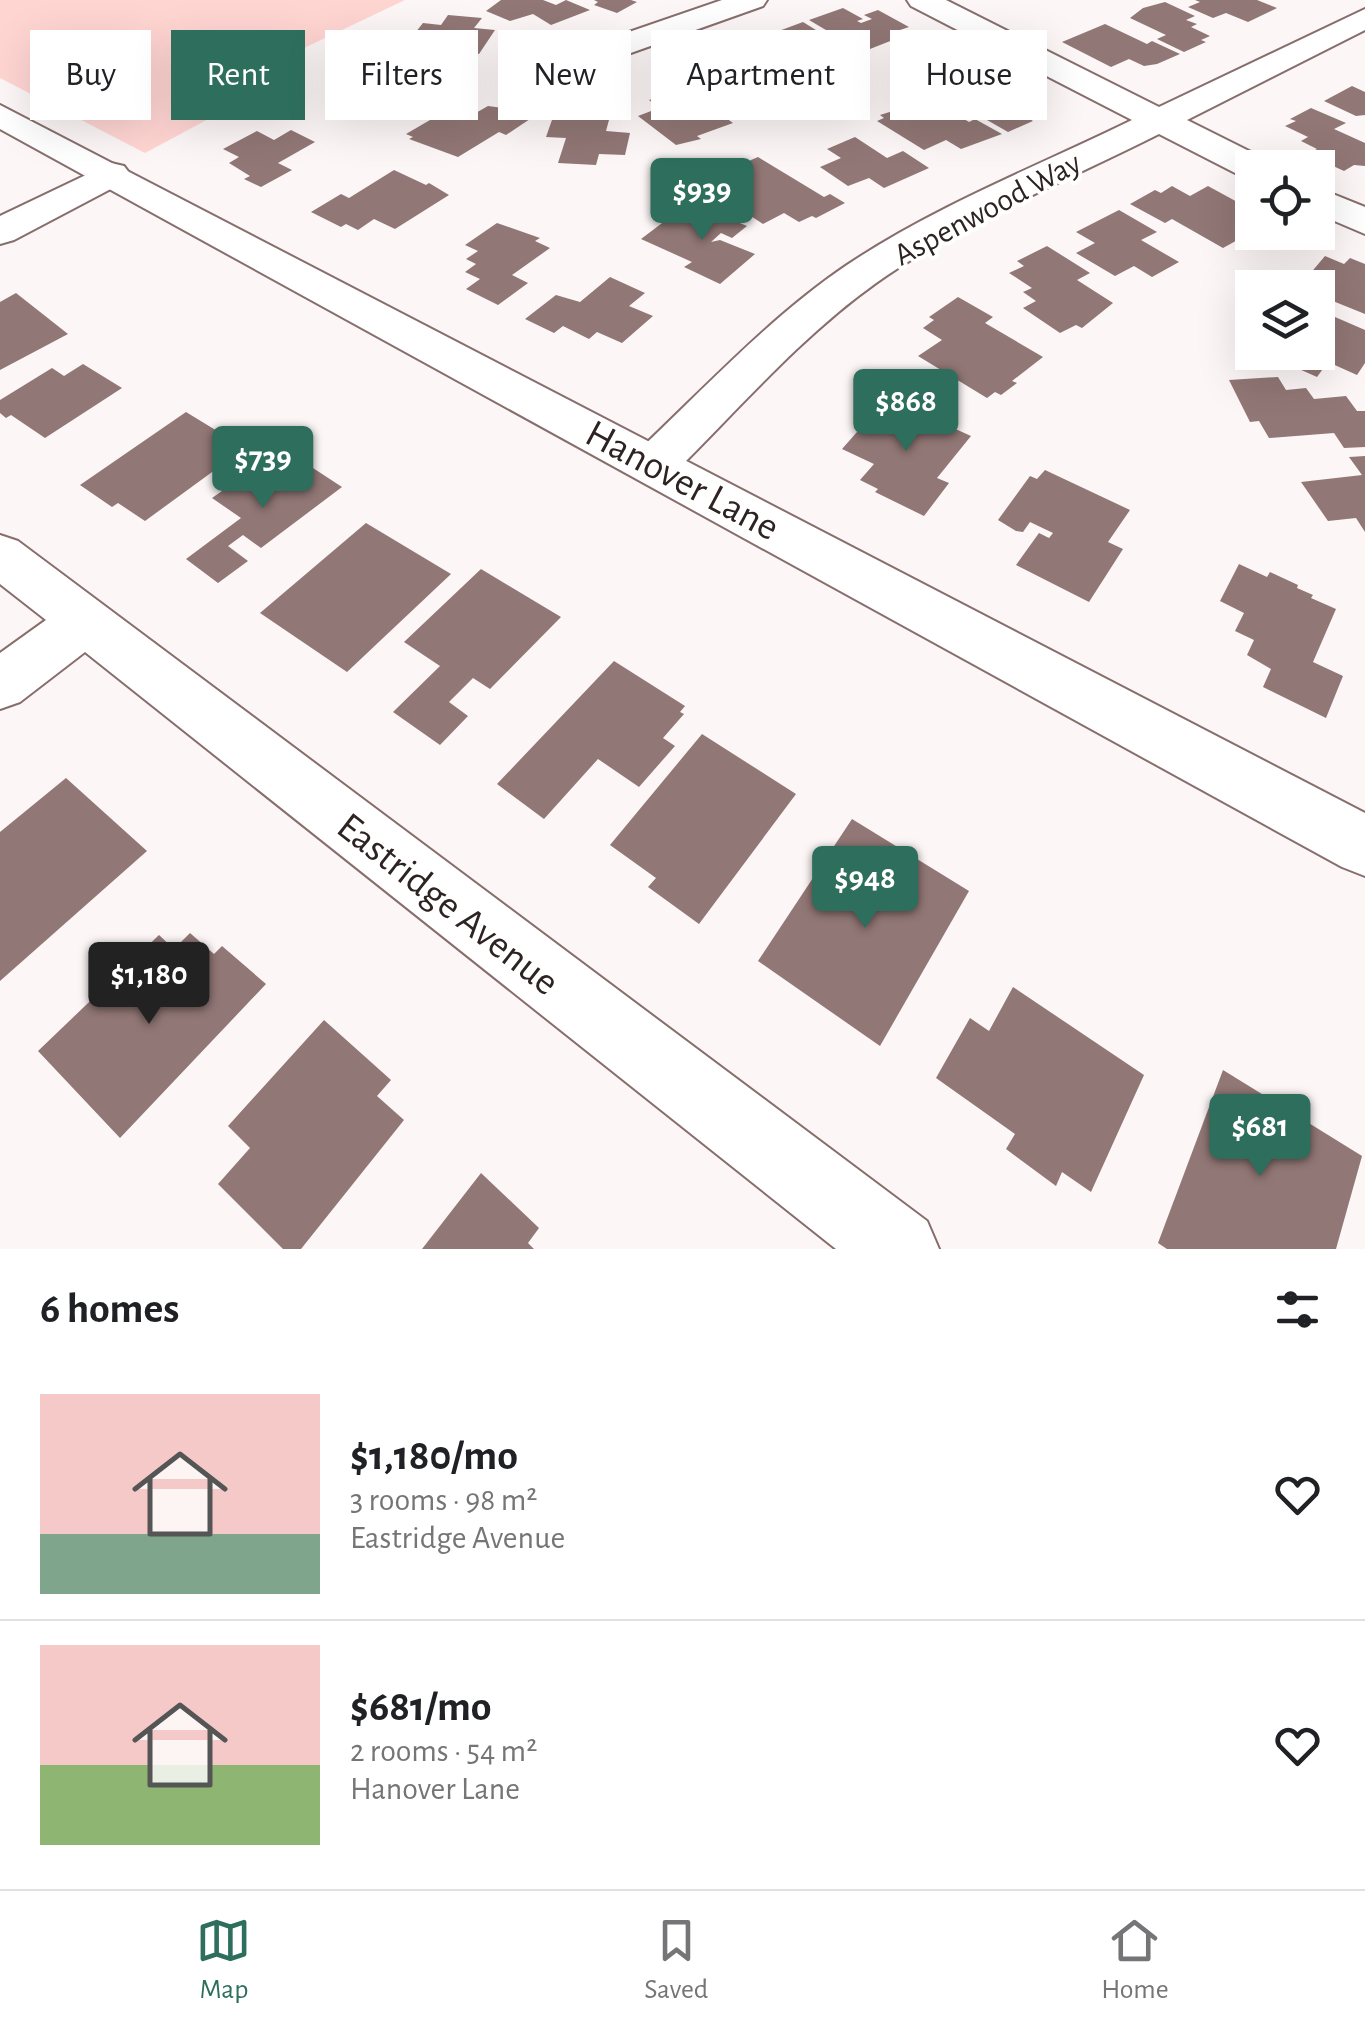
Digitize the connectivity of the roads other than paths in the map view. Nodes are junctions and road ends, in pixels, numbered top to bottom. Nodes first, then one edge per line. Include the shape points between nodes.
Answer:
1 (752, 0) edge
2 (922, 0) edge
3 (1365, 18) edge
4 (631, 42) edge
5 (0, 115) edge
6 (1158, 120) junction
7 (1235, 158) edge
8 (111, 174) junction
9 (1335, 207) edge
10 (1365, 222) edge
11 (0, 232) edge
12 (654, 464) junction
13 (0, 554) edge
14 (84, 622) junction
15 (0, 685) edge
16 (1365, 846) edge
17 (899, 1249) edge

1 - 4 street
2 - 6 street
3 - 6 street, Aspenwood Way
5 - 8 street, Hanover Lane
6 - 7 street
6 - 12 street, Aspenwood Way via 862,274 791,332
8 - 11 street
8 - 12 street, Hanover Lane
9 - 10 street
12 - 16 street, Hanover Lane
13 - 14 street, Eastridge Avenue
14 - 15 street
14 - 17 street, Eastridge Avenue

